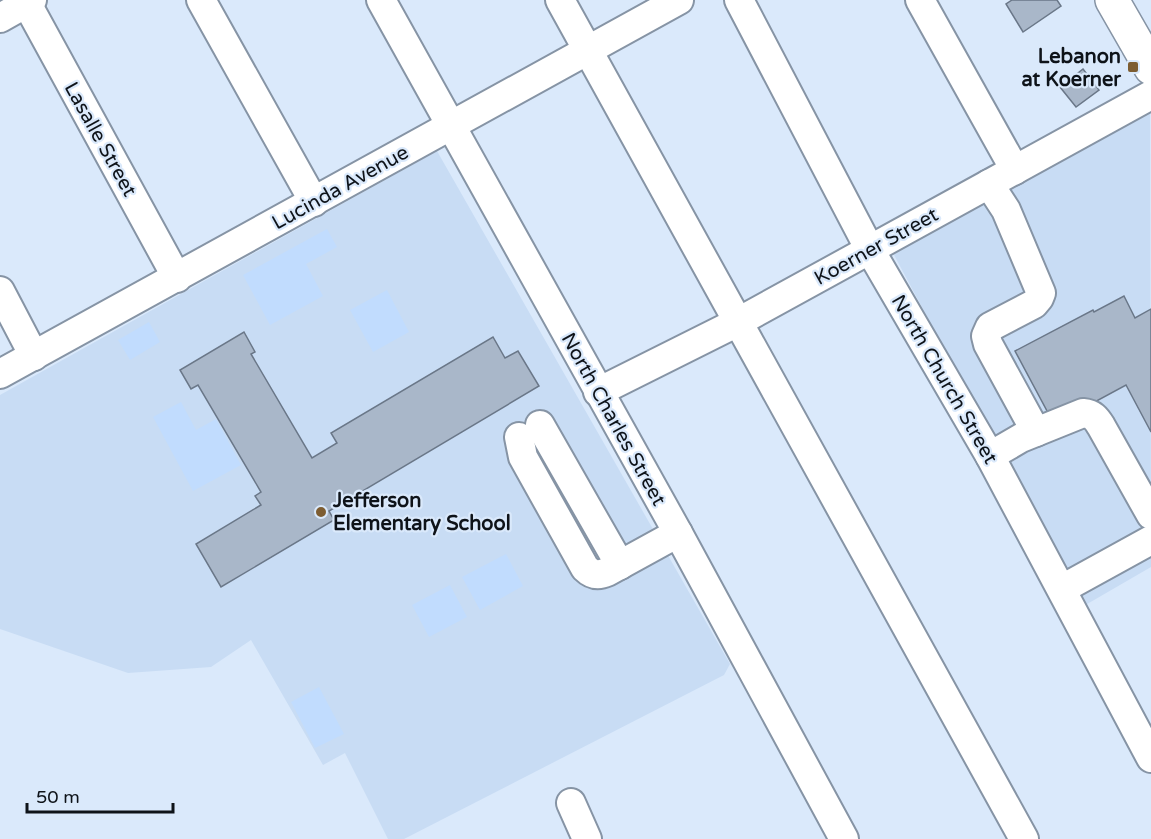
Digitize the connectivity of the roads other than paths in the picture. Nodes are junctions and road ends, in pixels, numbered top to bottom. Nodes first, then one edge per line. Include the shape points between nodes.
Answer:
1 (201, 0) edge
2 (381, 0) edge
3 (560, 0) edge
4 (679, 0) edge
5 (739, 0) edge
6 (920, 0) edge
7 (1112, 0) edge
8 (28, 1) edge
9 (0, 18) edge
10 (588, 50) junction
11 (1151, 68) edge
12 (1151, 95) edge
13 (452, 125) junction
14 (1015, 170) junction
15 (989, 184) junction
16 (314, 202) junction
17 (870, 250) junction
18 (177, 278) junction
19 (0, 291) edge
20 (738, 322) junction
21 (34, 356) junction
22 (0, 374) edge
23 (598, 392) junction
24 (530, 430) dead end
25 (1036, 432) junction
26 (990, 456) junction
27 (1151, 515) edge
28 (678, 533) junction
29 (1151, 540) edge
30 (1062, 589) junction
31 (1151, 758) edge
32 (570, 803) dead end
33 (587, 839) edge
34 (844, 839) edge
35 (1024, 839) edge

1 - 16 street
2 - 13 street, North Charles Street
3 - 10 street
4 - 10 street, Lucinda Avenue
5 - 17 street, North Church Street
6 - 14 street
7 - 11 main road
8 - 9 street
8 - 18 street, Lasalle Street
10 - 13 street, Lucinda Avenue
10 - 20 street
12 - 14 street, Koerner Street
13 - 16 street, Lucinda Avenue
13 - 23 street, North Charles Street
14 - 15 street, Koerner Street
15 - 17 street, Koerner Street
15 - 25 street via 1006,210 1041,293 1034,304 990,327 986,336
16 - 18 street, Lucinda Avenue
17 - 20 street, Koerner Street
17 - 26 street, North Church Street
18 - 21 street, Lucinda Avenue
19 - 21 street
20 - 23 street, Koerner Street
20 - 35 street
21 - 22 street, Lucinda Avenue
23 - 28 street, North Charles Street
24 - 28 street via 519,443 523,457 590,572 598,575
25 - 26 street
25 - 27 street via 1083,413 1095,417
26 - 30 street, North Church Street
28 - 34 street, North Charles Street
29 - 30 street
30 - 31 street, North Church Street
32 - 33 street

